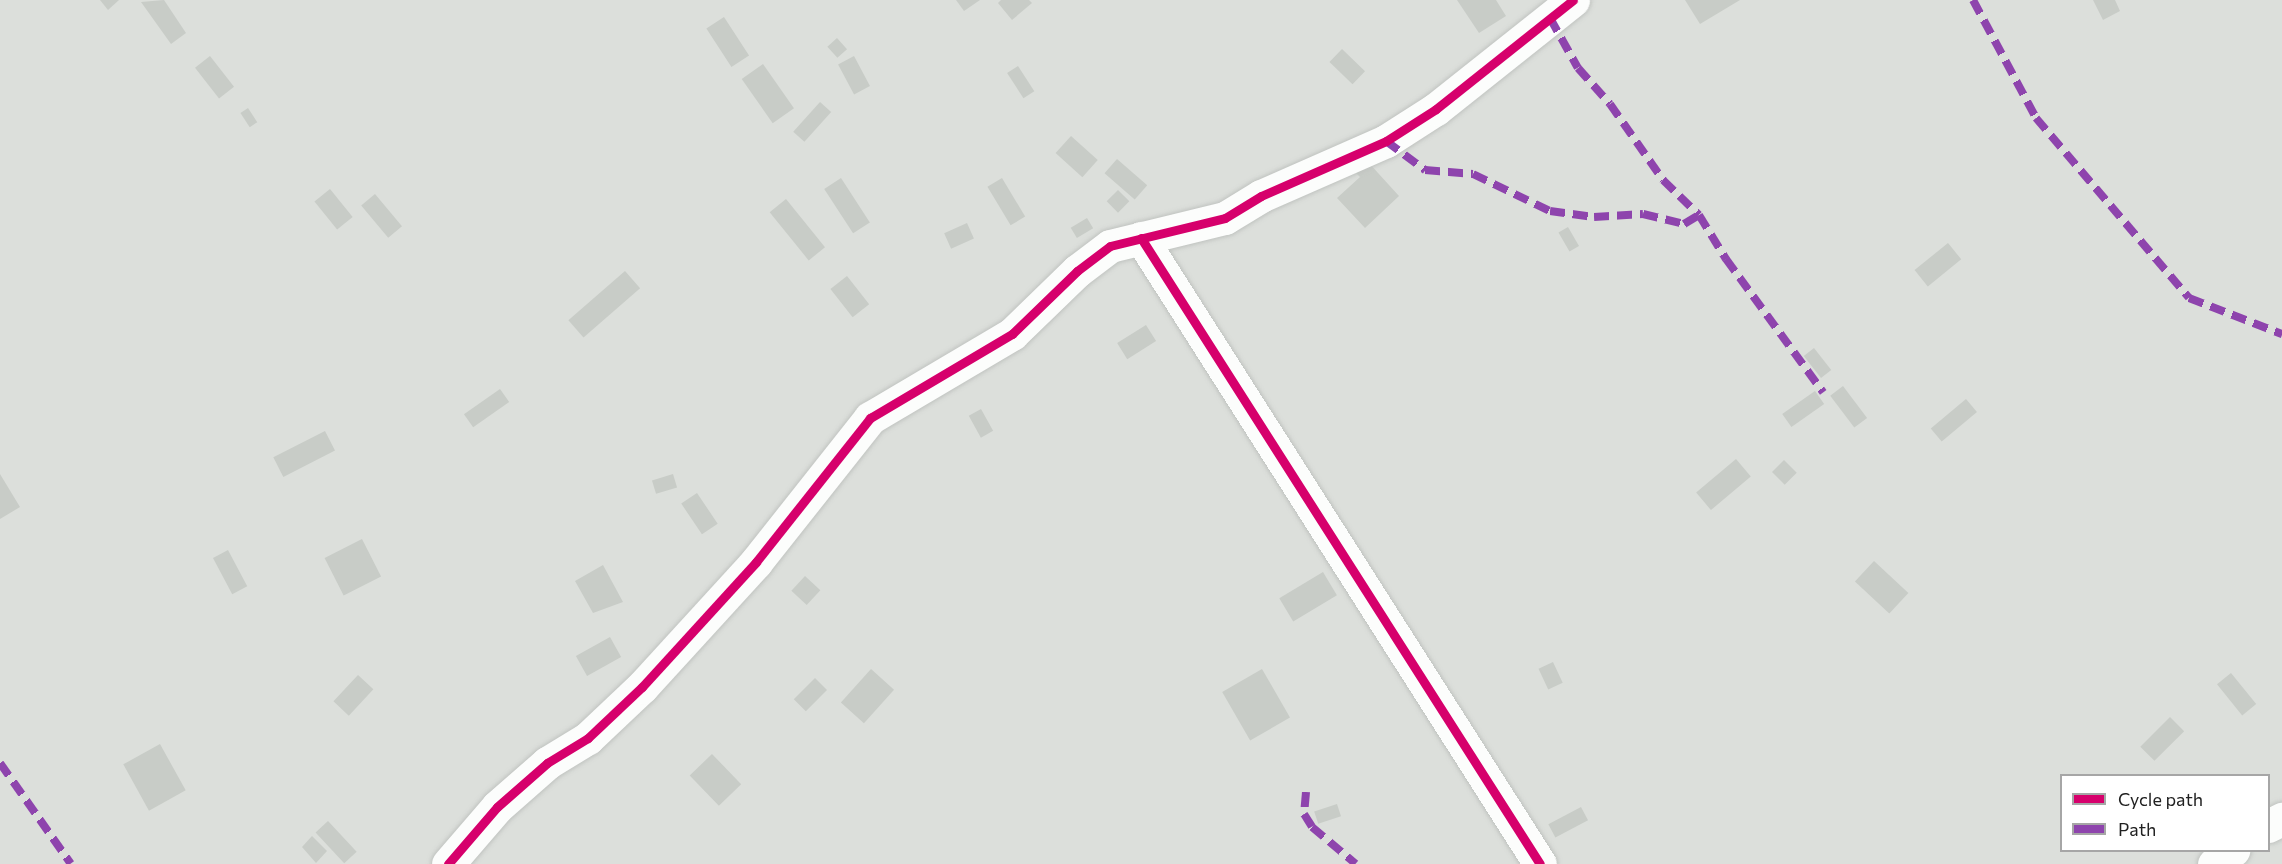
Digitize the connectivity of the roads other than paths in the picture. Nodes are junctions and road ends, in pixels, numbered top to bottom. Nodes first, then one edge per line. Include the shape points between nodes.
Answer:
1 (1573, 0) edge
2 (1141, 238) junction
3 (2230, 852) edge
4 (448, 864) edge
5 (1540, 864) edge
6 (2214, 864) edge

1 - 2 street via 1445,102 1386,141 1261,196 1225,218
2 - 4 street via 1110,246 1077,270 1012,334 870,418 756,562 642,687 588,738 547,762 497,807
2 - 5 street
3 - 6 street

